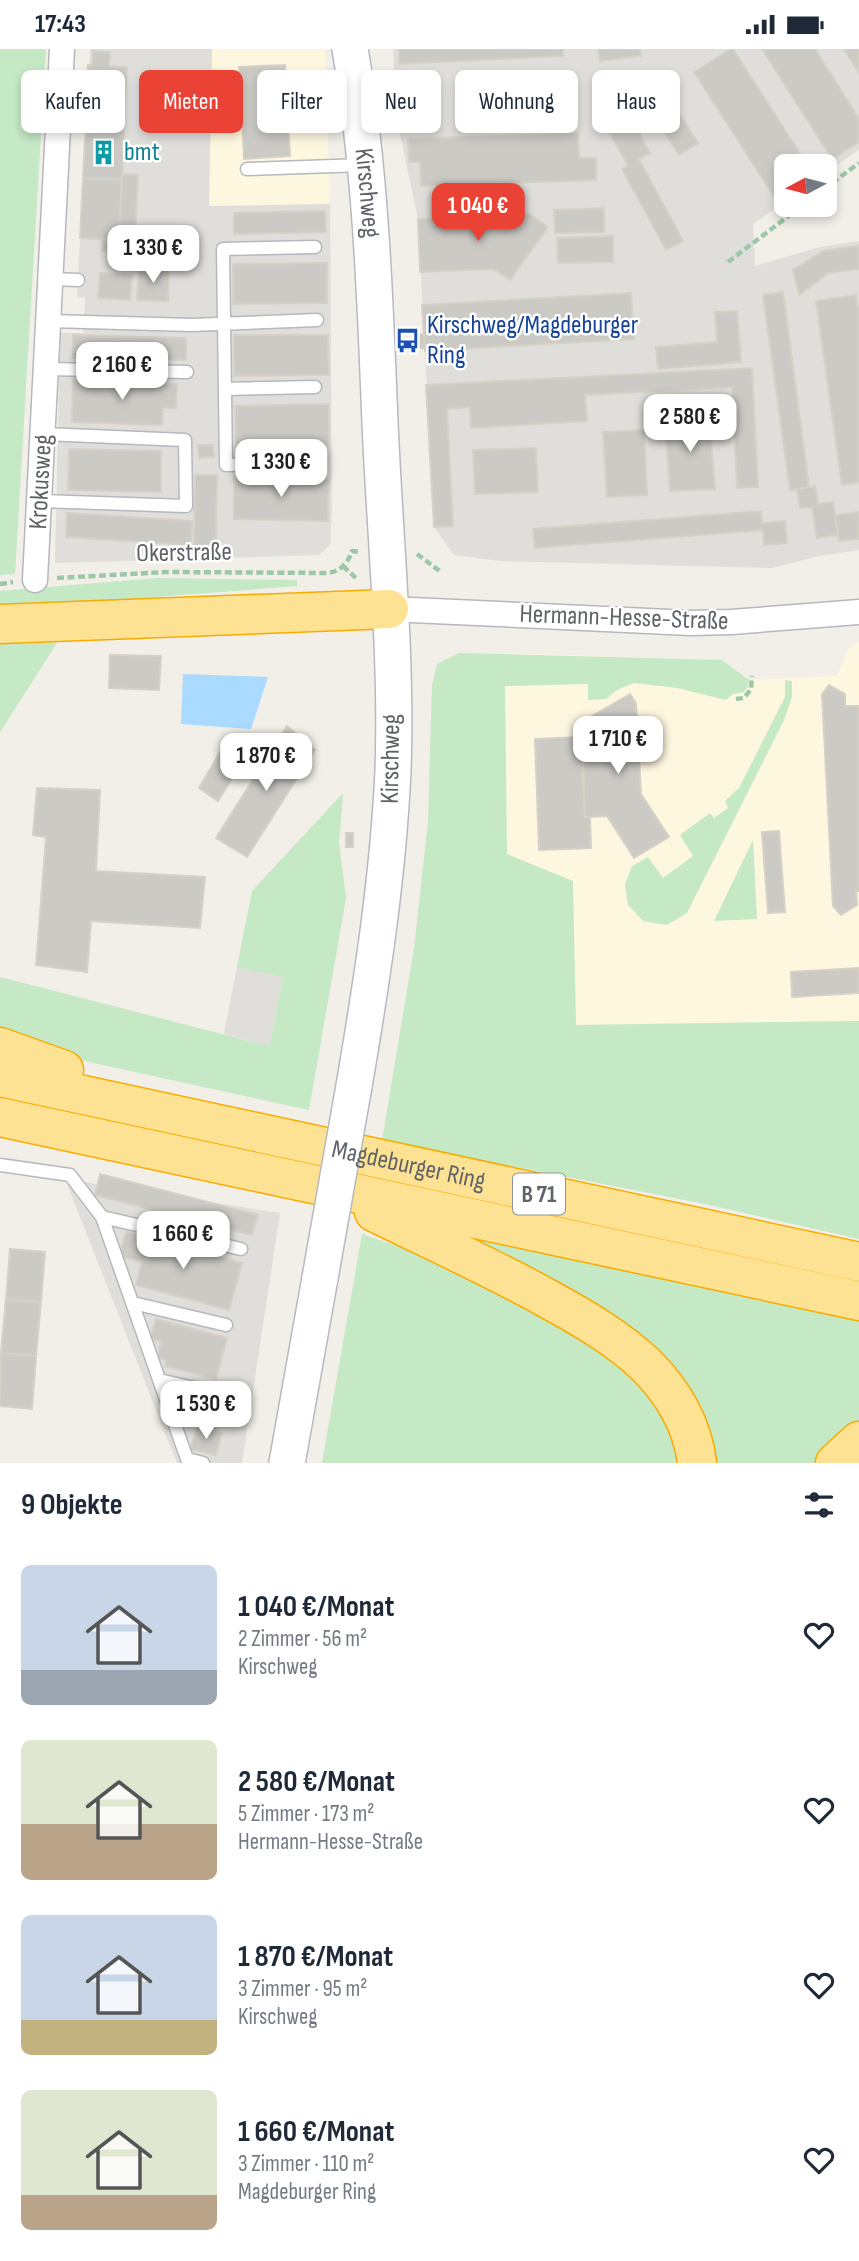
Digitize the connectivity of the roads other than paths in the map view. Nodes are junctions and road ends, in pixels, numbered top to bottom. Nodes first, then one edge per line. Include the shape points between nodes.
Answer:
1 (62, 49) edge
2 (350, 49) edge
3 (365, 165) junction
4 (247, 169) dead end
5 (315, 247) dead end
6 (51, 279) junction
7 (78, 280) dead end
8 (317, 320) dead end
9 (50, 321) junction
10 (225, 322) junction
11 (47, 369) junction
12 (187, 372) dead end
13 (314, 387) dead end
14 (226, 389) junction
15 (44, 434) junction
16 (311, 463) dead end
17 (41, 501) junction
18 (35, 580) road end
19 (389, 609) junction
20 (859, 612) edge
21 (0, 624) edge
22 (0, 1047) edge
23 (0, 1077) edge
24 (101, 1098) junction
25 (0, 1117) edge
26 (0, 1165) edge
27 (322, 1186) junction
28 (102, 1217) junction
29 (241, 1249) dead end
30 (859, 1262) edge
31 (859, 1301) edge
32 (133, 1303) junction
33 (226, 1325) dead end
34 (159, 1380) junction
35 (216, 1393) dead end
36 (859, 1441) edge
37 (203, 1463) edge
38 (286, 1463) edge
39 (698, 1463) edge
40 (835, 1463) edge

1 - 6 street, Krokusweg via 59,196
2 - 3 main road, Kirschweg
3 - 4 lane
3 - 19 main road, Kirschweg
5 - 10 lane via 223,249
6 - 7 lane
6 - 9 street, Krokusweg
8 - 10 lane
9 - 10 lane
9 - 11 street, Krokusweg
10 - 14 lane
11 - 12 lane
11 - 15 street, Krokusweg
13 - 14 lane
14 - 16 lane via 226,465
15 - 17 street, Krokusweg
15 - 17 lane via 185,440 186,506
17 - 18 street, Krokusweg
19 - 20 street, Hermann-Hesse-Straße via 691,623
19 - 21 highway
19 - 38 main road, Kirschweg, bridge via 393,737 387,855 372,985
22 - 24 highway via 74,1074
23 - 24 highway, Magdeburger Ring / B 71
24 - 30 highway, Magdeburger Ring / B 71
25 - 27 highway, Magdeburger Ring / B 71
26 - 28 lane via 69,1175
27 - 31 highway, Magdeburger Ring / B 71
27 - 39 highway via 533,1290 623,1346 658,1378 677,1405
28 - 29 lane
28 - 32 lane
32 - 33 lane
32 - 34 lane
34 - 35 lane
34 - 37 lane via 187,1459
36 - 40 highway

